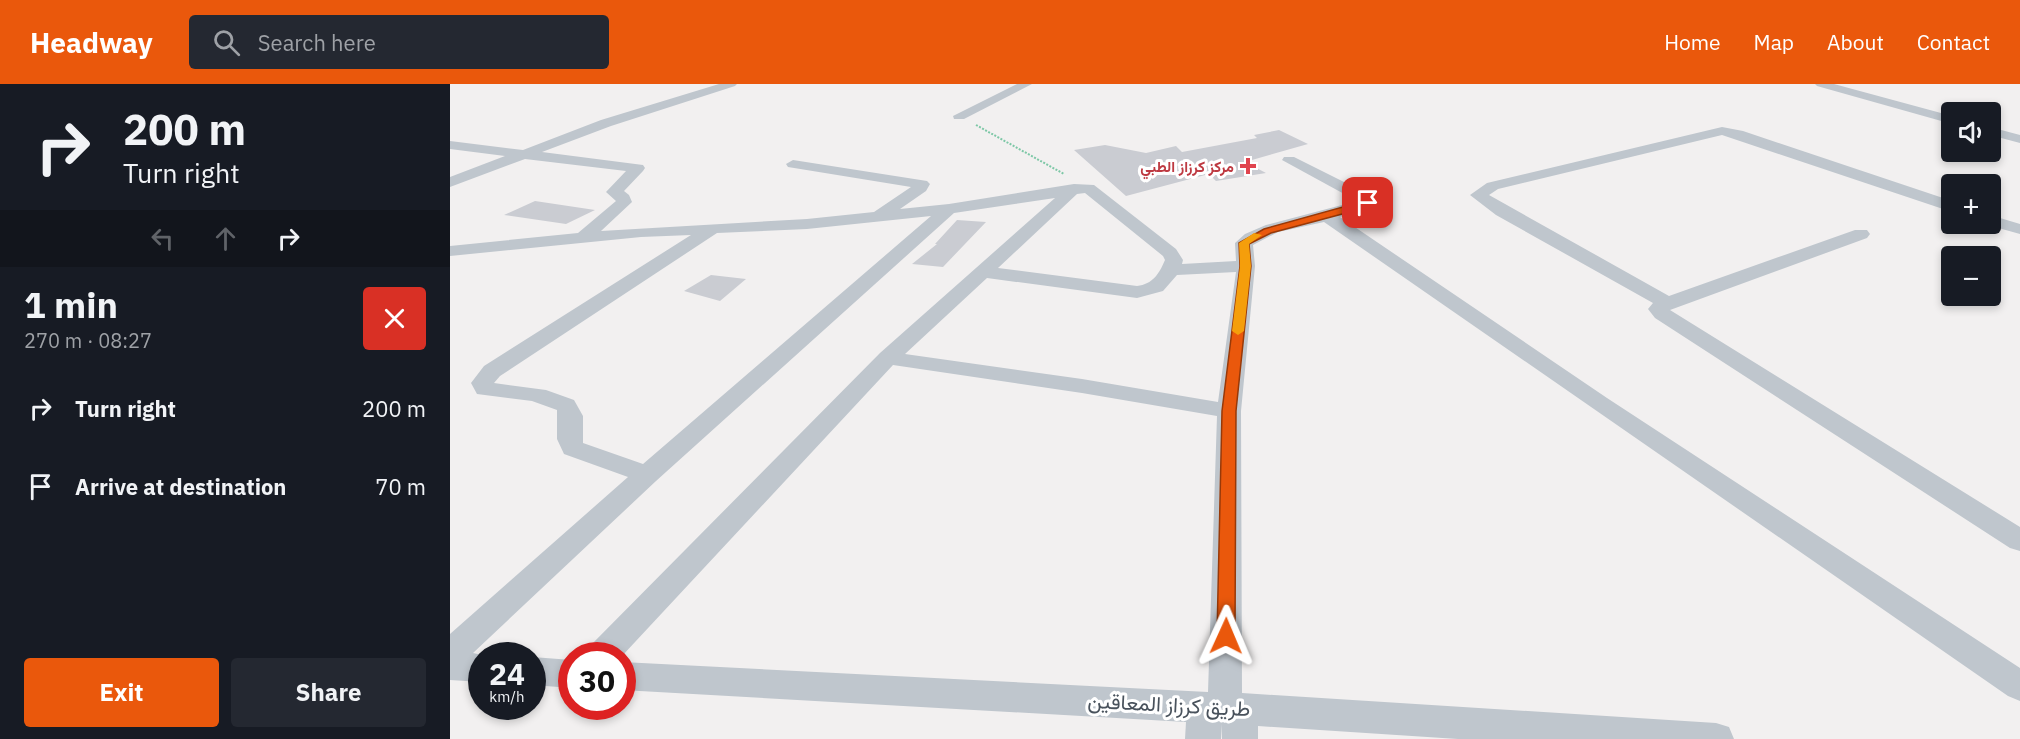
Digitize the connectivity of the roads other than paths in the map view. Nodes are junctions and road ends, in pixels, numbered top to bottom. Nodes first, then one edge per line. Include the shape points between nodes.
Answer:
1 (731, 84) edge
2 (1026, 84) edge
3 (1821, 84) edge
4 (959, 116) road end
5 (1941, 117) edge
6 (2001, 134) edge
7 (2020, 139) edge
8 (450, 145) edge
9 (523, 155) junction
10 (1290, 160) dead end
11 (793, 164) dead end
12 (450, 182) edge
13 (1081, 189) junction
14 (1941, 203) edge
15 (949, 209) junction
16 (1327, 216) junction
17 (877, 217) junction
18 (2001, 224) edge
19 (712, 229) junction
20 (2020, 230) edge
21 (1861, 234) dead end
22 (584, 237) junction
23 (450, 251) edge
24 (1246, 266) junction
25 (1171, 270) junction
26 (986, 272) junction
27 (1667, 303) junction
28 (888, 358) junction
29 (1229, 411) junction
30 (647, 475) junction
31 (2020, 541) edge
32 (615, 642) edge
33 (450, 654) edge
34 (450, 666) edge
35 (468, 667) edge
36 (636, 677) edge
37 (2020, 686) edge
38 (1223, 720) edge
39 (1571, 734) edge
40 (1716, 739) edge

1 - 9 street
2 - 4 street
3 - 5 street
6 - 7 street
8 - 9 street
9 - 12 street
9 - 22 street via 638,168 614,192 624,202
10 - 16 street via 1368,203
11 - 17 street via 922,184
13 - 15 street
13 - 25 street via 1170,253 1174,260
13 - 26 street
14 - 27 street via 1722,131 1493,186 1478,195
15 - 17 street
15 - 30 street
16 - 24 street via 1248,239 1244,243
16 - 37 street
17 - 19 street
18 - 20 street
19 - 22 street
19 - 30 street via 492,371 482,383 485,389 566,403 571,412 568,440 573,448
21 - 27 street
22 - 23 street
24 - 25 street
24 - 29 street
25 - 26 street via 1158,288 1137,292
26 - 28 street
27 - 31 street via 1658,309 1662,314
28 - 29 street
28 - 32 street
29 - 38 street
30 - 33 street
34 - 35 street
36 - 38 street, طريق كرزاز المعاقين via 890,688
38 - 39 street, طريق كرزاز المعاقين
39 - 40 street, طريق كرزاز المعاقين

